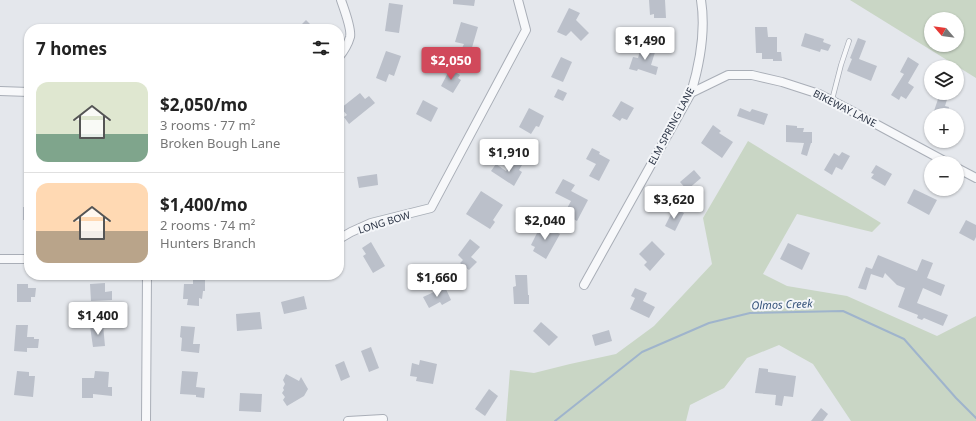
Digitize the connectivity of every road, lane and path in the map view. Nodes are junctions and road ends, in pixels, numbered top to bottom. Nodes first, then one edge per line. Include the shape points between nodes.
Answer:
1 (341, 0) edge
2 (518, 0) edge
3 (701, 0) edge
4 (849, 41) dead end
5 (344, 51) edge
6 (0, 92) edge
7 (24, 92) edge
8 (691, 93) junction
9 (832, 100) junction
10 (935, 156) edge
11 (964, 172) edge
12 (976, 178) edge
13 (344, 236) edge
14 (0, 259) edge
15 (24, 259) edge
16 (147, 280) edge
17 (584, 285) dead end
18 (383, 419) dead end
19 (146, 421) edge
20 (348, 421) edge

1 - 5 street via 350,36
2 - 13 street, LONG BOW via 526,30 430,208 371,223
3 - 8 street, ELM SPRING LANE via 703,36 698,70
4 - 9 lane
6 - 7 street
8 - 9 street, BIKEWAY LANE via 728,75 741,74 782,82
8 - 17 street, ELM SPRING LANE
9 - 10 street, BIKEWAY LANE
11 - 12 street
14 - 15 street
16 - 19 street
18 - 20 street

